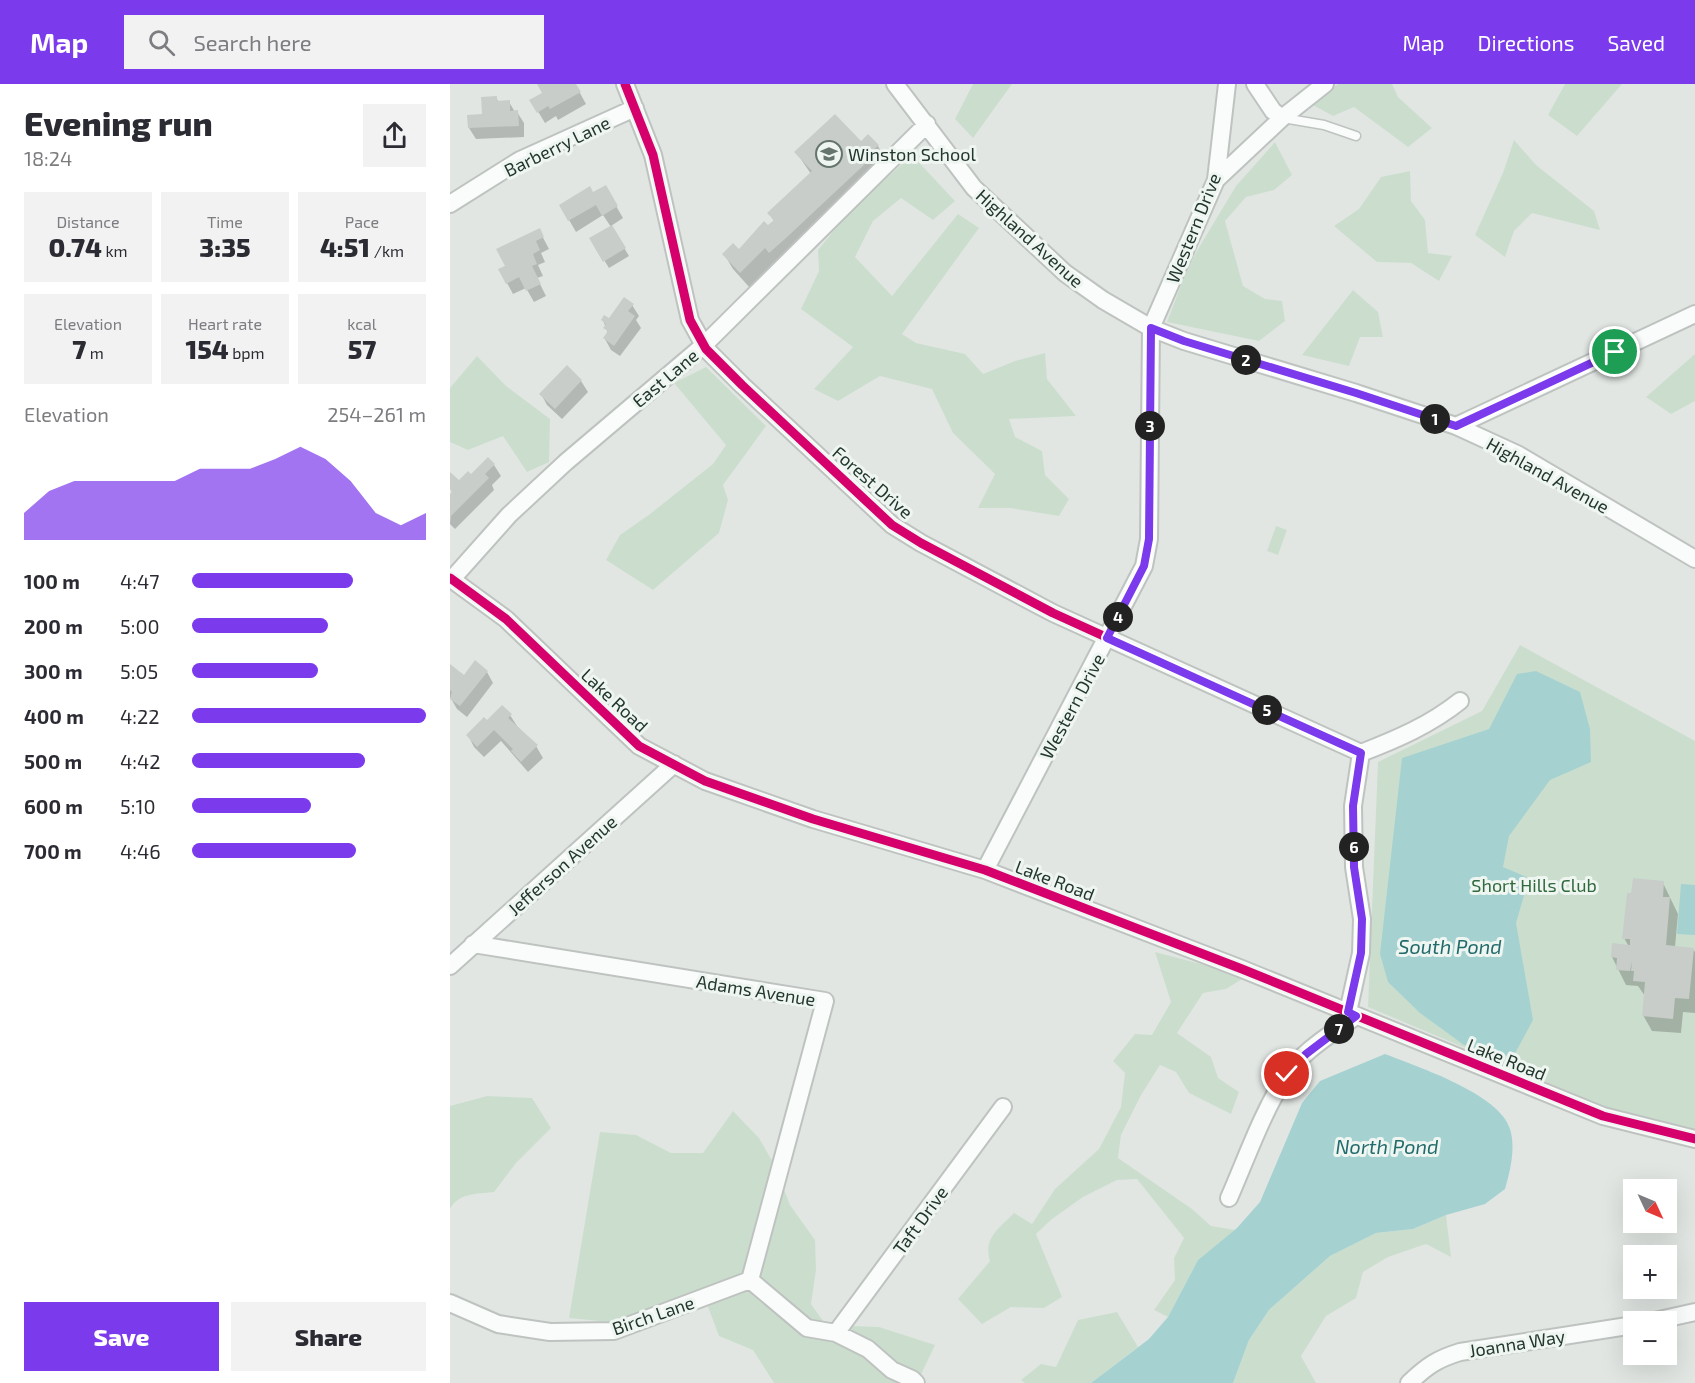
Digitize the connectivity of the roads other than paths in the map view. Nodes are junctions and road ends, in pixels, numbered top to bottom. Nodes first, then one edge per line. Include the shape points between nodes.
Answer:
1 (625, 84) edge
2 (895, 84) edge
3 (1227, 84) edge
4 (1255, 84) edge
5 (1325, 84) edge
6 (635, 108) junction
7 (1282, 118) junction
8 (927, 124) junction
9 (1356, 136) dead end
10 (1216, 180) junction
11 (450, 204) edge
12 (1695, 314) edge
13 (1151, 328) junction
14 (704, 345) junction
15 (1456, 426) junction
16 (1695, 559) edge
17 (451, 579) edge
18 (1107, 638) junction
19 (1460, 701) dead end
20 (1361, 753) junction
21 (674, 764) junction
22 (985, 870) junction
23 (474, 944) junction
24 (450, 966) edge
25 (1352, 1014) junction
26 (1003, 1107) dead end
27 (1695, 1139) edge
28 (1229, 1198) dead end
29 (750, 1280) junction
30 (450, 1303) edge
31 (1695, 1312) edge
32 (1677, 1316) edge
33 (1623, 1327) edge
34 (836, 1333) junction
35 (916, 1383) edge
36 (1410, 1383) edge

1 - 6 street, Forest Drive
2 - 8 street, Highland Avenue
3 - 10 street, Western Drive
4 - 7 street
5 - 7 street
6 - 11 street, Barberry Lane via 520,160
6 - 14 street, Forest Drive via 652,155 690,320
7 - 9 lane
7 - 10 street
8 - 13 street, Highland Avenue via 974,188 1065,273
8 - 14 street, East Lane
10 - 13 street, Western Drive
12 - 15 street
13 - 15 street, Highland Avenue
13 - 18 street, Western Drive via 1149,539 1144,566
14 - 17 street, East Lane via 533,492
14 - 18 street, Forest Drive via 892,525
15 - 16 street, Highland Avenue via 1517,454
17 - 21 street, Lake Road via 506,619 639,746
18 - 20 street, Forest Drive
18 - 22 street, Western Drive
19 - 20 street via 1417,730
20 - 25 street via 1353,806 1361,953
21 - 22 street, Lake Road via 705,781 813,819
21 - 23 street, Jefferson Avenue
22 - 25 street, Lake Road
23 - 24 street, Jefferson Avenue
23 - 29 street, Adams Avenue via 825,1001
25 - 27 street, Lake Road via 1603,1116
25 - 28 street via 1287,1074
26 - 34 street, Taft Drive
29 - 30 street, Birch Lane via 614,1331 550,1332 498,1324
29 - 34 street via 807,1328
31 - 32 street
33 - 36 street, Joanna Way via 1460,1352 1426,1366
34 - 35 street via 868,1349 892,1371

